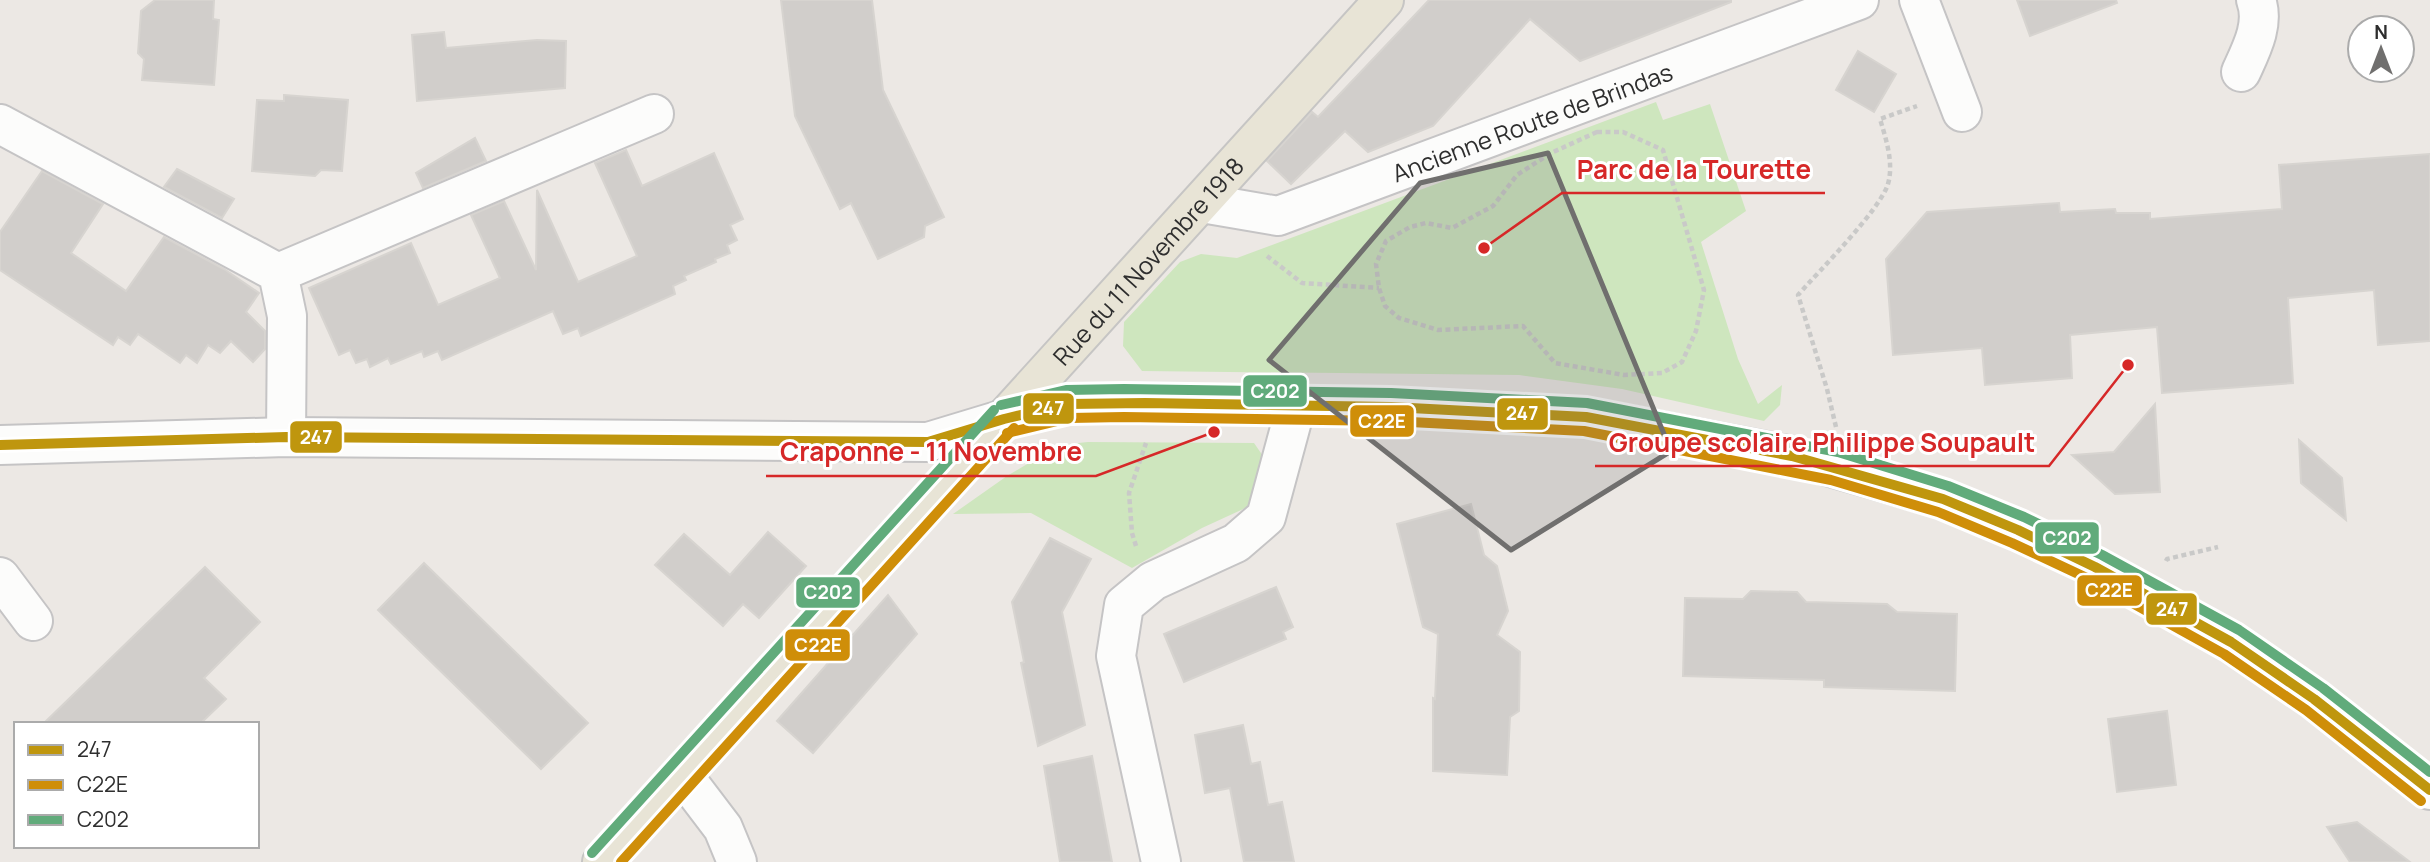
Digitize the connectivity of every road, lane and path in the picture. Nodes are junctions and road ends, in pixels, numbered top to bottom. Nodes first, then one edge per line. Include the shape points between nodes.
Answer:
1 (1384, 0) edge
2 (1860, 0) edge
3 (1919, 0) edge
4 (2256, 0) edge
5 (2241, 72) dead end
6 (1959, 103) joint
7 (654, 114) dead end
8 (0, 124) edge
9 (1202, 203) junction
10 (1255, 212) junction
11 (278, 273) junction
12 (1379, 288) junction
13 (1145, 403) junction
14 (1296, 406) junction
15 (1004, 419) junction
16 (286, 437) junction
17 (0, 445) edge
18 (1835, 466) junction
19 (0, 577) edge
20 (1153, 581) junction
21 (33, 621) dead end
22 (682, 774) junction
23 (2430, 790) edge
24 (602, 862) edge
25 (737, 862) edge
26 (1161, 862) edge

1 - 9 main road, Rue du 11 Novembre 1918
2 - 10 street, Ancienne Route de Brindas via 1278,216
3 - 6 street
4 - 5 street via 2256,38
6 - 18 path via 1880,119 1889,151 1888,183 1876,205 1798,295 1838,437
7 - 11 street
8 - 11 street
9 - 10 street, Ancienne Route de Brindas
9 - 15 main road, Rue du 11 Novembre 1918
10 - 12 path via 1254,246 1302,283
11 - 16 street via 287,316
12 - 12 path via 1376,264 1386,242 1426,223 1452,228 1493,206 1517,175 1551,153 1597,132 1623,132 1663,150 1704,290 1696,331 1682,362 1662,373 1624,375 1555,363 1522,327 1438,330 1399,318 1385,306
13 - 14 street
13 - 15 street via 1068,404
13 - 20 path via 1146,442 1129,493 1132,533 1141,563
14 - 18 street via 1586,418
14 - 20 street via 1266,517 1236,543
15 - 16 street via 929,442
15 - 22 main road, Rue du 11 Novembre 1918
16 - 17 street
18 - 23 street via 1943,499 2095,567 2231,642 2314,699
19 - 21 street
20 - 26 street via 1124,605 1116,656
22 - 24 main road, Rue du 11 Novembre 1918
22 - 25 street via 723,828

